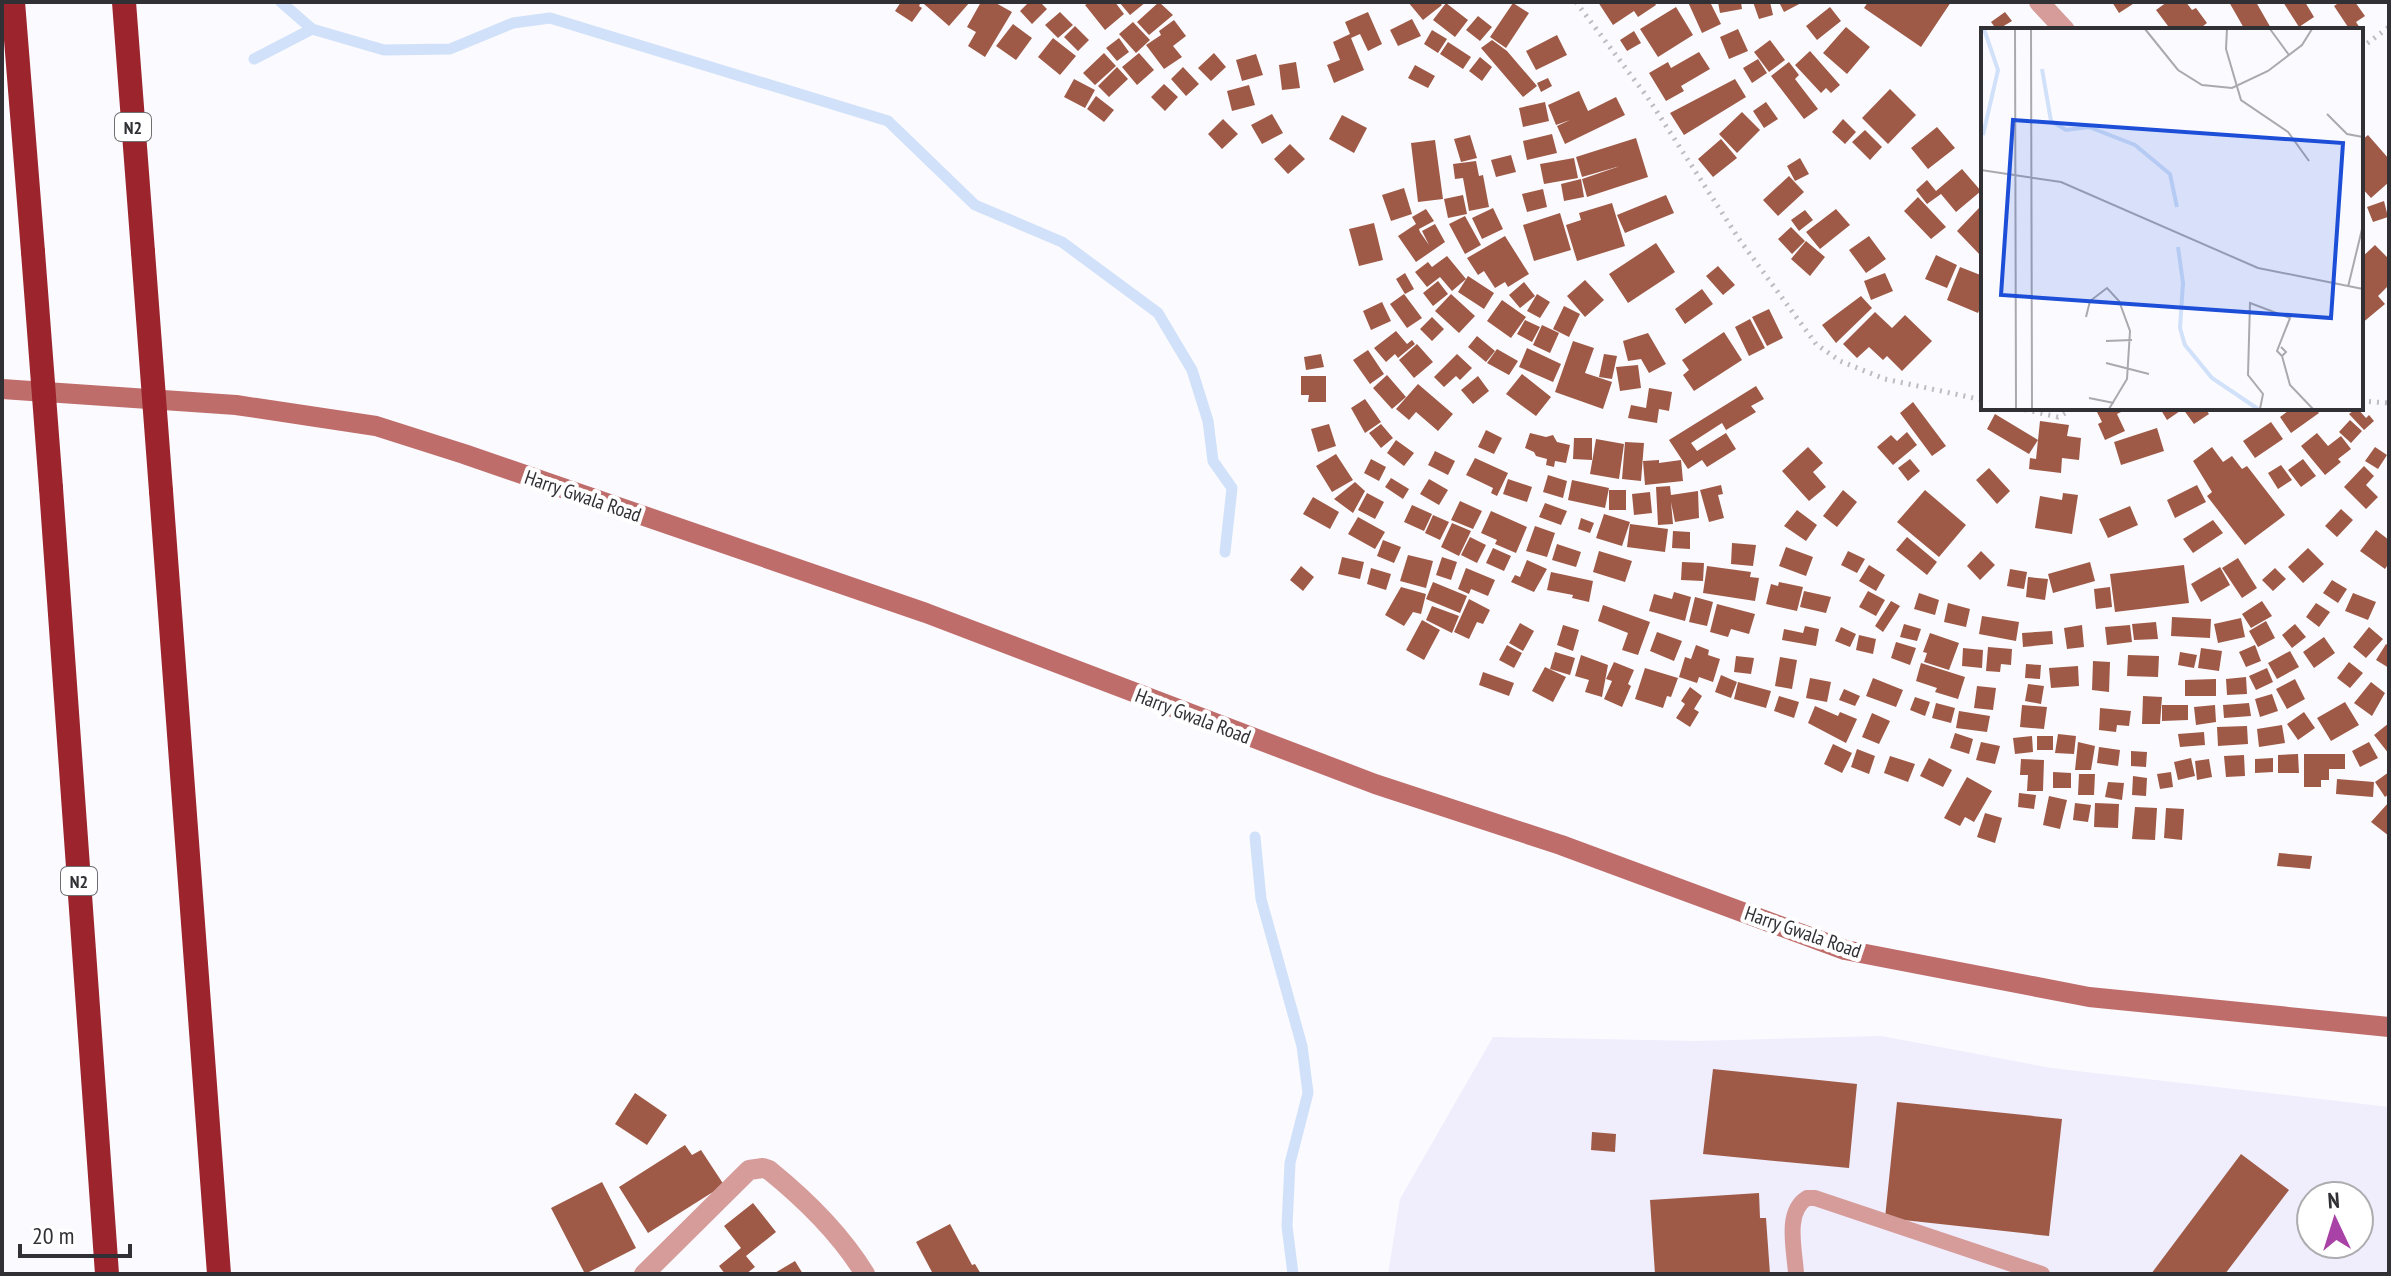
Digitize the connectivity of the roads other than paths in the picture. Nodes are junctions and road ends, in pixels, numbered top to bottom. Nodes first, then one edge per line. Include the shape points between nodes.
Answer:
1 (13, 2) edge
2 (124, 2) edge
3 (2039, 2) edge
4 (2063, 28) edge
5 (2, 389) edge
6 (2389, 1027) edge
7 (107, 1274) edge
8 (219, 1274) edge
9 (644, 1274) edge
10 (865, 1274) edge
11 (1796, 1274) edge
12 (2042, 1274) edge

1 - 7 highway, N2, bridge
2 - 8 highway, N2, bridge
3 - 4 street
5 - 6 main road, Harry Gwala Road via 236,405 376,426 926,613 1375,784 1561,845 1845,950 2089,997
9 - 10 street via 749,1170 763,1168 813,1207
11 - 12 lane via 1793,1219 1795,1208 1807,1198

